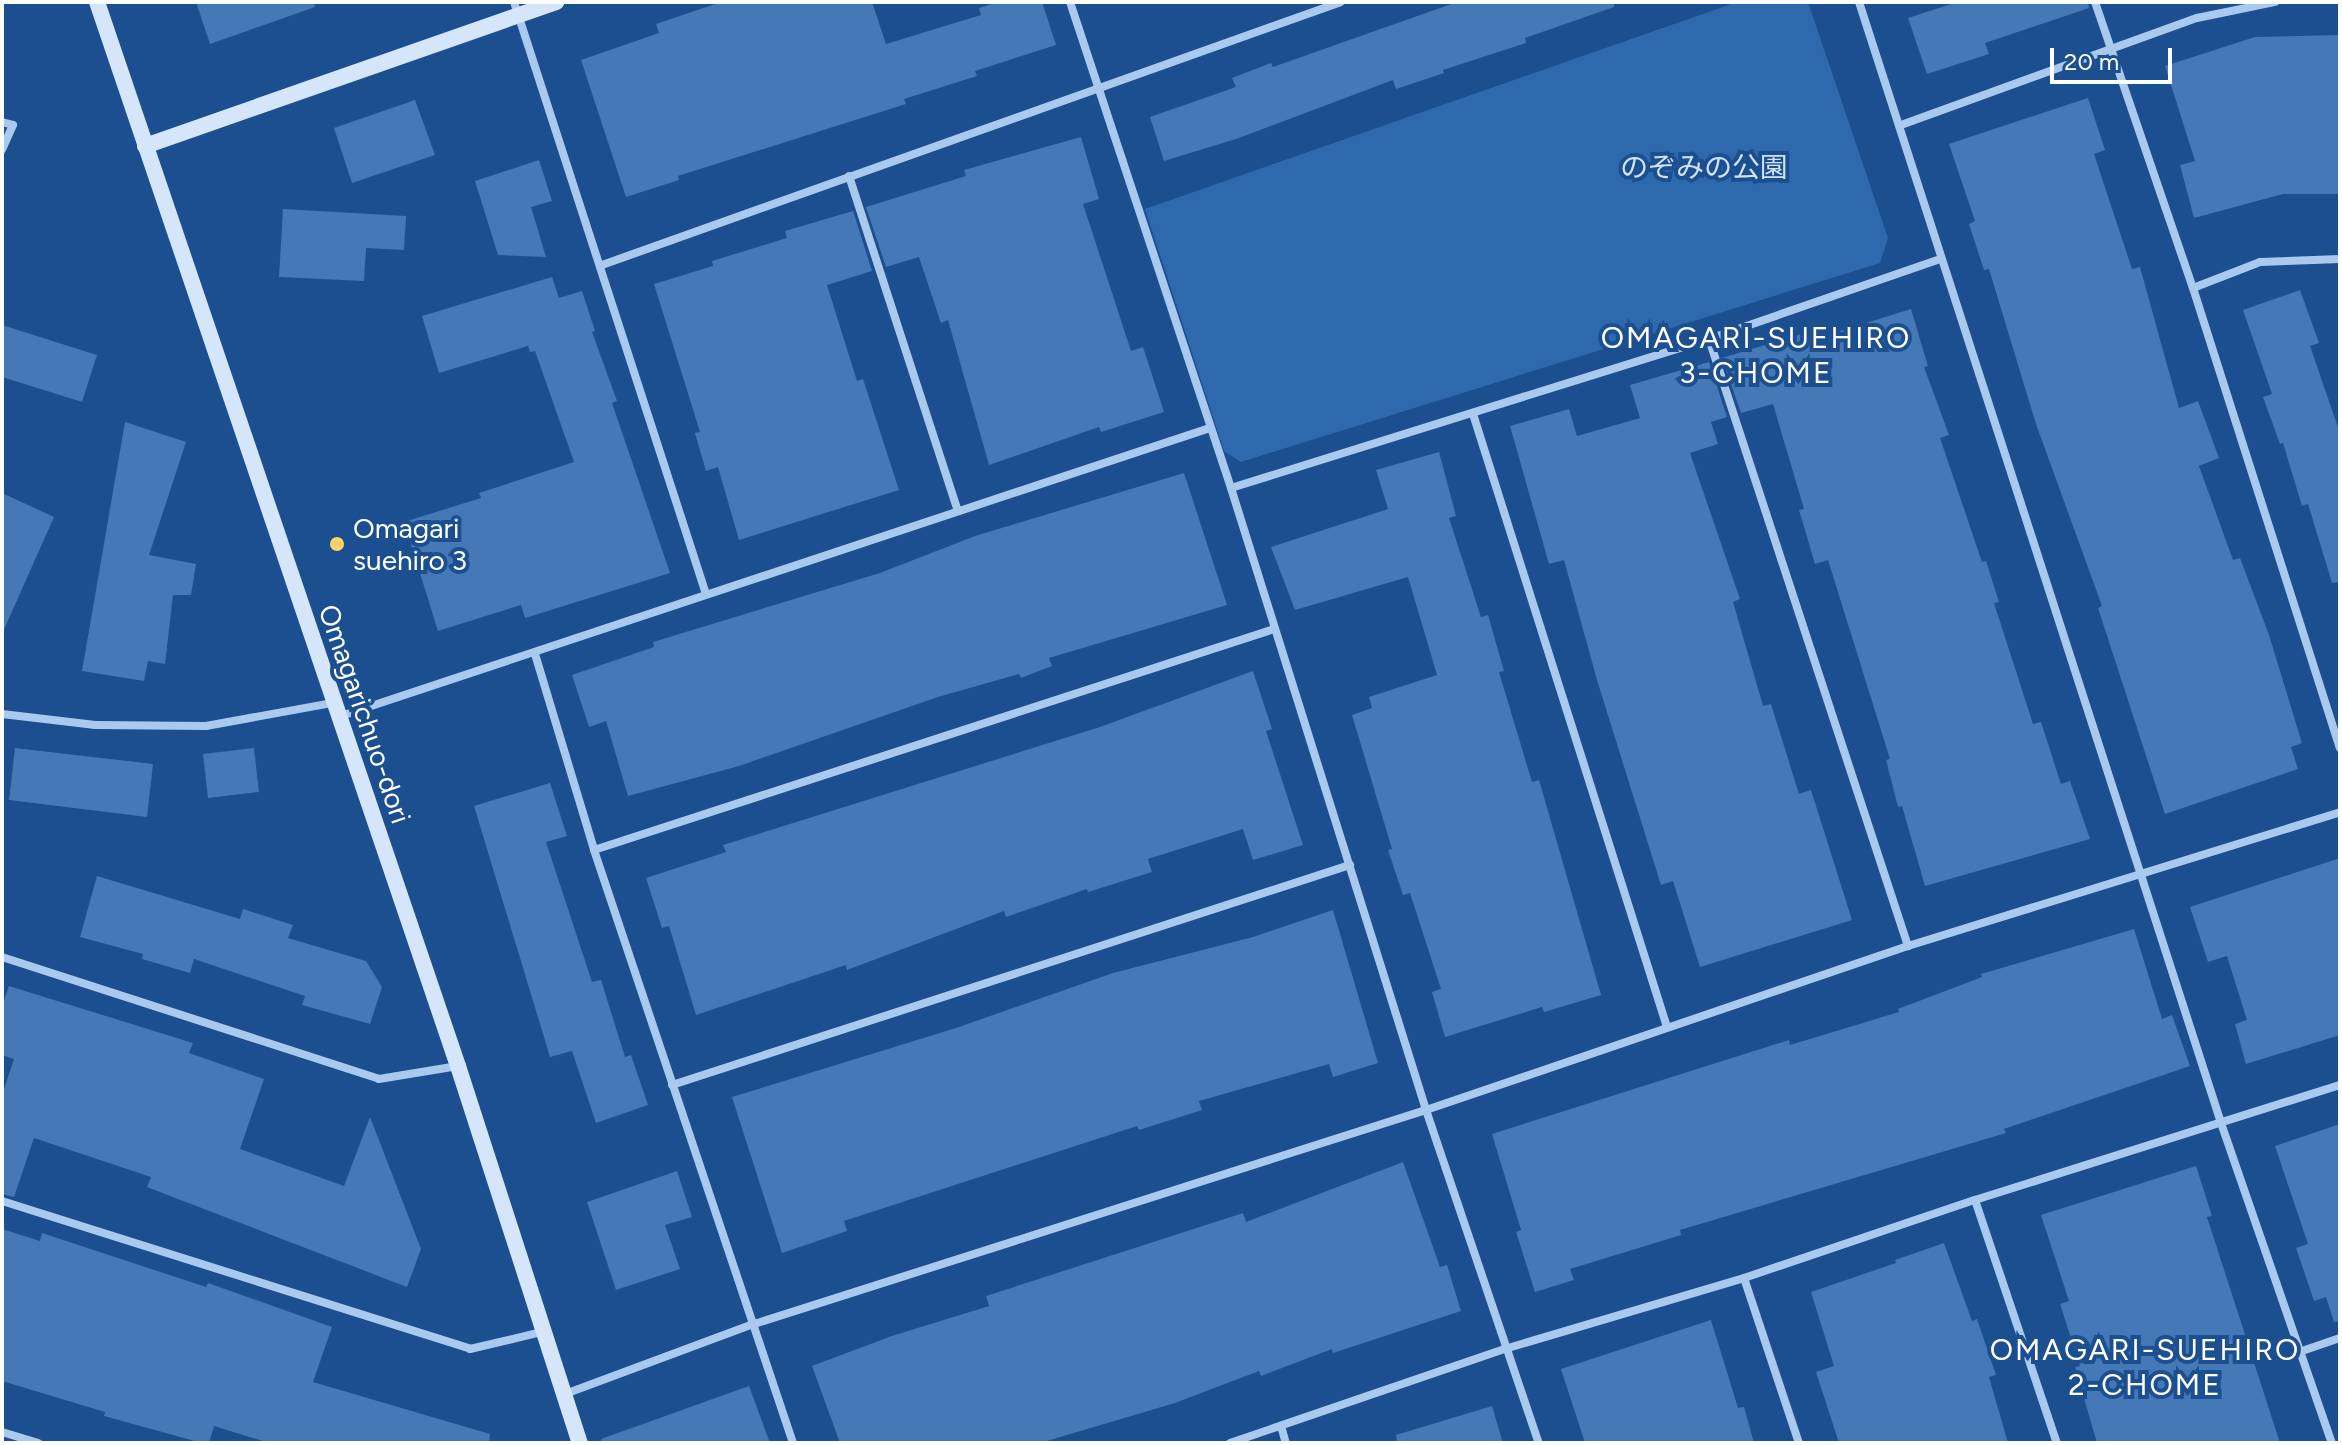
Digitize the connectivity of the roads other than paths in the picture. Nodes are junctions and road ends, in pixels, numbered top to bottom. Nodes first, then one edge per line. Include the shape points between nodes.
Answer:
1 (97, 2) edge
2 (557, 2) edge
3 (1070, 2) edge
4 (1341, 2) edge
5 (1859, 2) edge
6 (2095, 2) edge
7 (2275, 2) edge
8 (515, 8) edge
9 (2110, 50) junction
10 (1098, 86) junction
11 (2, 122) edge
12 (1901, 125) junction
13 (145, 146) junction
14 (2, 150) edge
15 (849, 176) junction
16 (1940, 259) junction
17 (2340, 259) edge
18 (602, 265) junction
19 (2193, 288) junction
20 (1709, 339) junction
21 (1473, 414) junction
22 (1210, 428) junction
23 (1231, 488) junction
24 (958, 511) junction
25 (706, 594) junction
26 (1274, 629) junction
27 (535, 654) junction
28 (336, 710) junction
29 (2, 714) edge
30 (2340, 748) edge
31 (2340, 812) edge
32 (594, 850) junction
33 (1350, 865) junction
34 (2142, 876) junction
35 (1908, 946) junction
36 (2, 957) edge
37 (1667, 1027) junction
38 (458, 1066) junction
39 (672, 1085) junction
40 (2340, 1085) edge
41 (1426, 1110) junction
42 (2221, 1123) junction
43 (1975, 1200) junction
44 (2, 1201) edge
45 (1744, 1278) junction
46 (751, 1325) junction
47 (542, 1332) junction
48 (2340, 1338) edge
49 (1508, 1348) junction
50 (2302, 1351) junction
51 (565, 1394) junction
52 (1281, 1426) junction
53 (2, 1432) edge
54 (28, 1442) edge
55 (38, 1443) edge
56 (580, 1443) edge
57 (793, 1443) edge
58 (1230, 1443) edge
59 (1286, 1443) edge
60 (1539, 1443) edge
61 (1799, 1443) edge
62 (2057, 1443) edge
63 (2332, 1443) edge

1 - 13 main road, Omagarichuo-dori
2 - 8 main road
3 - 10 street
4 - 10 street
5 - 12 street
6 - 9 street
7 - 9 street via 2197,18
8 - 13 main road
8 - 18 street
9 - 12 street
9 - 19 street
10 - 15 street
10 - 22 street
11 - 14 street via 13,125
12 - 16 street
13 - 28 main road, Omagarichuo-dori
15 - 18 street
15 - 24 street
16 - 20 street
16 - 34 street
17 - 19 street via 2260,262
18 - 25 street
19 - 30 street
20 - 21 street
20 - 35 street
21 - 23 street
21 - 37 street
22 - 23 street
22 - 24 street
23 - 26 street
24 - 25 street
25 - 27 street
26 - 32 street
26 - 33 street
27 - 28 street
27 - 32 street
28 - 29 street via 206,726 95,725
28 - 38 main road, Omagarichuo-dori
31 - 34 street
32 - 39 street
33 - 39 street
33 - 41 street
34 - 35 street
34 - 42 street
35 - 37 street
36 - 38 street via 379,1079
37 - 41 street
38 - 47 main road, Omagarichuo-dori
39 - 46 street
40 - 42 street
41 - 46 street
41 - 49 street
42 - 43 street
42 - 50 street
43 - 45 street
43 - 62 street
44 - 47 street via 470,1349
45 - 49 street
45 - 61 street
46 - 51 street
46 - 57 street
47 - 51 main road, Omagarichuo-dori
48 - 50 street
49 - 52 street
49 - 60 street
50 - 63 street
51 - 56 main road, Omagarichuo-dori
52 - 58 street
52 - 59 street
53 - 54 street
54 - 55 street

